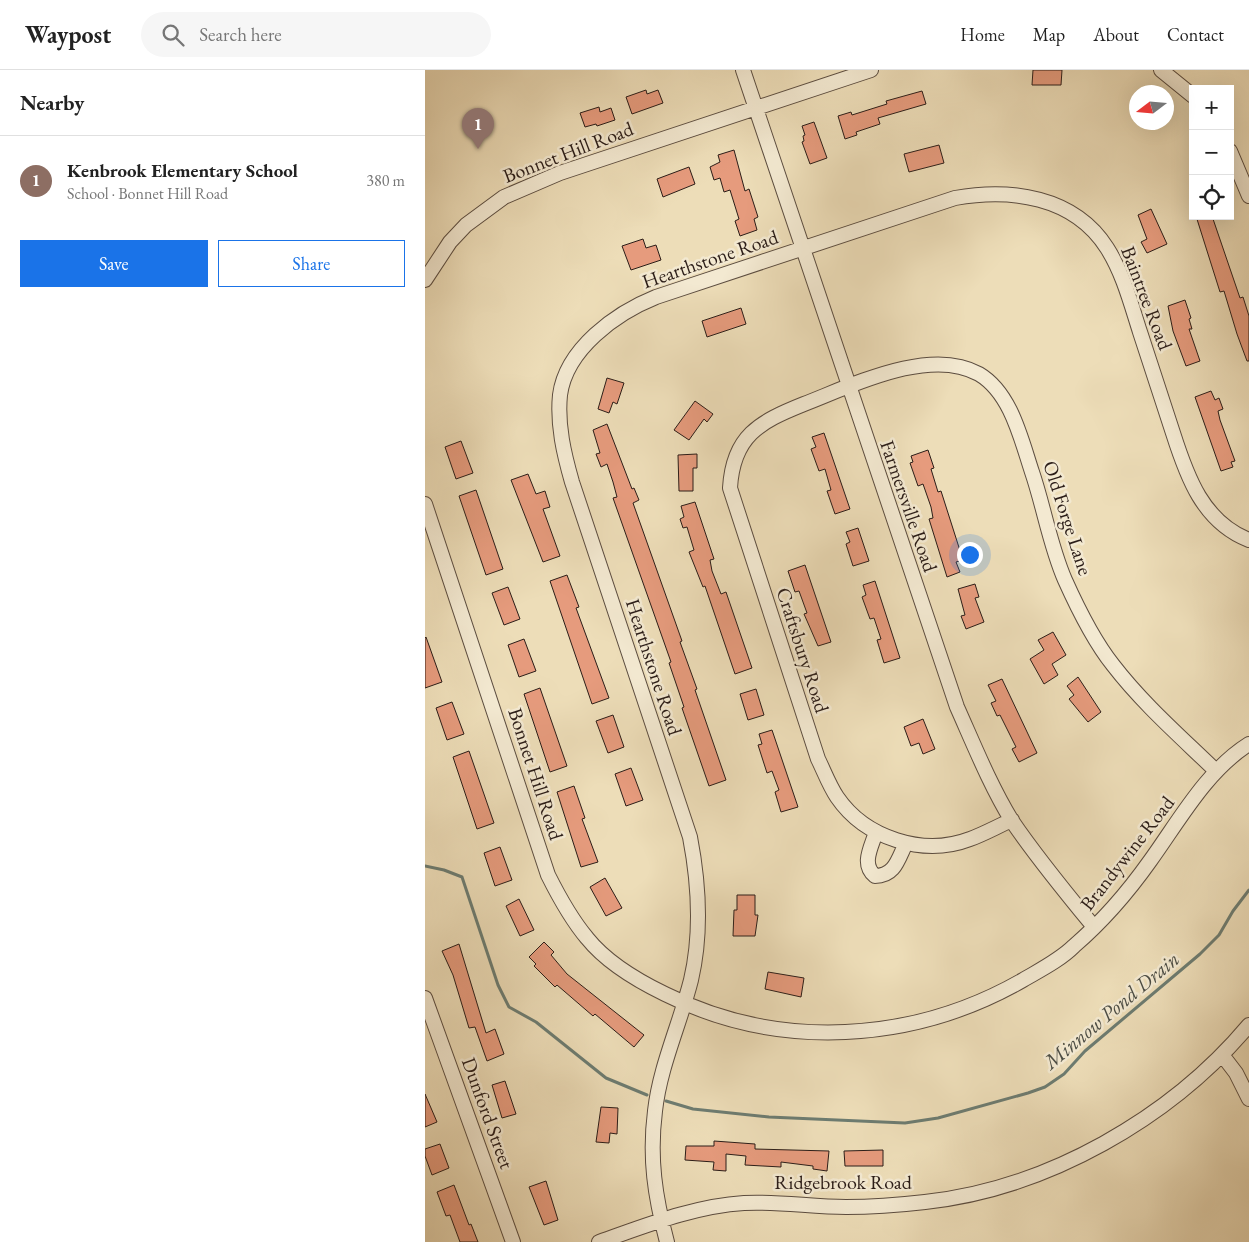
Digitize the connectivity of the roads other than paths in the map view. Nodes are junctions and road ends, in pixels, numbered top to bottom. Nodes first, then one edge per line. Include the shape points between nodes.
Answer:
1 (743, 70) edge
2 (871, 70) edge
3 (1161, 70) edge
4 (1189, 93) edge
5 (756, 108) junction
6 (1234, 160) edge
7 (1249, 196) edge
8 (802, 249) junction
9 (425, 280) edge
10 (848, 387) junction
11 (425, 504) edge
12 (1249, 540) edge
13 (1249, 744) edge
14 (1216, 771) junction
15 (1012, 820) junction
16 (876, 832) junction
17 (906, 843) junction
18 (1094, 927) junction
19 (425, 998) edge
20 (683, 1003) junction
21 (1249, 1025) edge
22 (1223, 1056) junction
23 (1249, 1099) edge
24 (661, 1221) junction
25 (513, 1242) edge
26 (599, 1242) edge
27 (667, 1242) edge

1 - 5 street, Farmersville Road
2 - 5 street, Bonnet Hill Road
3 - 4 street
5 - 8 street, Farmersville Road
5 - 9 street, Bonnet Hill Road via 560,173 503,197 450,242
6 - 7 street
8 - 10 street, Farmersville Road
8 - 12 street, Baintree Road via 955,198 978,194 1006,193 1033,197 1076,215 1107,248 1119,274 1196,494 1219,523
8 - 20 street, Hearthstone Road via 633,307 588,342 571,368 560,395 560,433 572,482 690,837 697,873 697,940 691,980
10 - 14 street, Old Forge Lane via 911,366 934,364 956,366 991,382 1005,401 1020,438 1064,578 1092,633 1112,664 1141,698
10 - 15 street, Farmersville Road via 949,685 973,744
10 - 16 street, Craftsbury Road via 769,418 745,438 735,456 730,488 818,759 837,797 856,819
11 - 20 street, Bonnet Hill Road via 548,875 587,939 612,963 642,983
13 - 14 street, Brandywine Road
14 - 18 street, Brandywine Road via 1122,898
15 - 17 street, Craftsbury Road via 970,839 947,844
15 - 18 street, Farmersville Road
16 - 17 street, Craftsbury Road
16 - 17 street via 867,861 868,870 875,876 891,872
18 - 20 street, Brandywine Road via 1073,948 1003,991 969,1006 903,1026 863,1032 794,1032 753,1025
19 - 25 street, Dunford Street
20 - 24 street, Hearthstone Road via 655,1110 652,1176
21 - 22 street, Ridgebrook Road
22 - 23 street
22 - 24 street, Ridgebrook Road via 1178,1094 1095,1150 1052,1168 967,1195 927,1202 845,1207 744,1203 710,1207
24 - 26 street, Ridgebrook Road
24 - 27 street, Hearthstone Road

